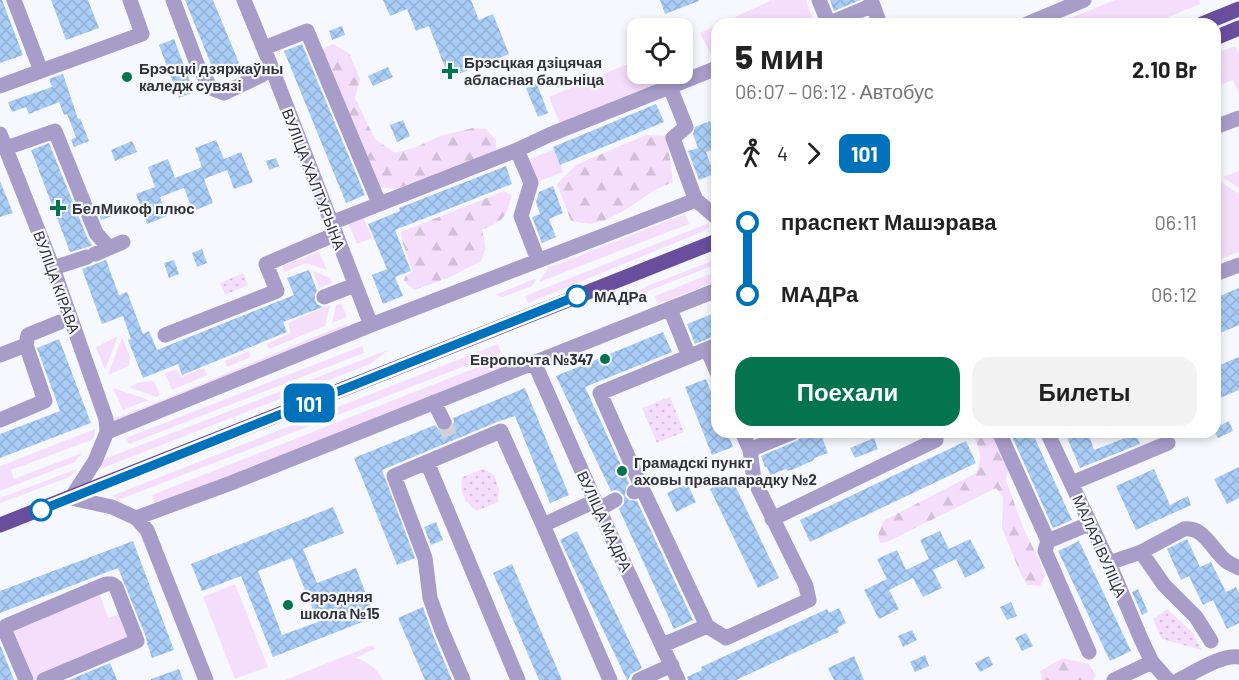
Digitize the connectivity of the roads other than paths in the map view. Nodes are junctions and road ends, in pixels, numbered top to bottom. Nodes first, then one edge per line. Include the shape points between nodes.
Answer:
1 (15, 0) edge
2 (129, 0) edge
3 (172, 0) edge
4 (244, 0) edge
5 (819, 0) edge
6 (1084, 0) edge
7 (872, 3) edge
8 (1239, 9) edge
9 (826, 18) edge
10 (841, 18) edge
11 (878, 18) edge
12 (1041, 18) edge
13 (1217, 18) edge
14 (267, 54) junction
15 (711, 70) edge
16 (41, 71) junction
17 (0, 86) edge
18 (670, 87) junction
19 (1239, 118) edge
20 (1221, 125) edge
21 (3, 141) edge
22 (517, 150) junction
23 (696, 200) junction
24 (380, 202) junction
25 (711, 213) edge
26 (333, 228) junction
27 (711, 243) edge
28 (537, 260) junction
29 (1239, 264) edge
30 (53, 268) junction
31 (1221, 272) edge
32 (355, 285) junction
33 (711, 292) edge
34 (324, 297) dead end
35 (670, 309) junction
36 (60, 322) dead end
37 (371, 325) junction
38 (165, 334) dead end
39 (26, 345) junction
40 (711, 347) edge
41 (0, 355) edge
42 (689, 356) junction
43 (534, 362) junction
44 (434, 402) junction
45 (0, 420) edge
46 (444, 422) tunnel mouth
47 (107, 432) junction
48 (745, 438) edge
49 (779, 438) edge
50 (935, 438) edge
51 (1002, 438) edge
52 (1050, 438) edge
53 (1168, 443) dead end
54 (750, 450) junction
55 (427, 462) junction
56 (1072, 483) junction
57 (71, 498) junction
58 (615, 500) dead end
59 (597, 505) junction
60 (136, 518) junction
61 (772, 519) junction
62 (1089, 524) junction
63 (0, 525) edge
64 (543, 525) junction
65 (1048, 541) junction
66 (1142, 552) junction
67 (1109, 563) junction
68 (1239, 568) edge
69 (707, 626) junction
70 (1211, 641) dead end
71 (663, 645) junction
72 (1089, 652) dead end
73 (1239, 657) edge
74 (1152, 662) junction
75 (672, 665) junction
76 (26, 680) edge
77 (44, 680) edge
78 (206, 680) edge
79 (463, 680) edge
80 (518, 680) edge
81 (610, 680) edge
82 (639, 680) edge
83 (678, 680) edge
84 (1114, 680) edge
85 (1168, 680) edge
86 (1179, 680) edge

1 - 16 street
2 - 16 street via 142,34
3 - 14 street via 197,64 211,88 224,93 262,75
4 - 14 street, ВУЛІЦА ХАЛТУРЫНА
5 - 9 street
6 - 12 street
7 - 10 street
7 - 11 street
8 - 13 main road
14 - 24 street via 307,31
14 - 26 street, ВУЛІЦА ХАЛТУРЫНА
15 - 18 street
16 - 17 street
18 - 22 street
18 - 23 street via 686,127 673,138
19 - 20 street
21 - 30 street, ВУЛІЦА КІРАВА
21 - 30 street via 55,131 103,250
22 - 24 street
22 - 28 street via 531,183 521,216
23 - 25 street
23 - 28 street
24 - 26 street
26 - 32 street, ВУЛІЦА ХАЛТУРЫНА
26 - 38 street via 266,264 277,291
27 - 57 main road
28 - 37 street
29 - 31 street
30 - 47 street, ВУЛІЦА КІРАВА via 106,419
32 - 34 street
32 - 37 street, ВУЛІЦА ХАЛТУРЫНА
33 - 35 street
35 - 42 street
35 - 43 street
36 - 39 street via 28,335
37 - 47 street
39 - 41 street
39 - 45 street via 45,401
40 - 42 street
42 - 69 street via 600,393 638,490
43 - 44 street
43 - 59 street, ВУЛІЦА МАДРА
44 - 46 street
44 - 60 street
47 - 57 street via 95,461
48 - 54 street
49 - 54 street
50 - 61 street
51 - 65 street
52 - 56 street, МАЛАЯ ВУЛІЦА
53 - 56 street
54 - 61 street via 754,480
55 - 64 street via 454,446 501,431
55 - 79 street via 394,476 425,558 430,598
55 - 80 street
56 - 62 street, МАЛАЯ ВУЛІЦА
57 - 60 street via 112,507
57 - 63 main road
58 - 59 street
59 - 64 street via 579,507
59 - 71 street, ВУЛІЦА МАДРА
60 - 78 street via 147,530
61 - 69 street via 806,586 809,600 726,638
62 - 65 street
62 - 67 street, МАЛАЯ ВУЛІЦА
64 - 81 street
65 - 72 street via 1045,551
66 - 67 street
66 - 68 street via 1191,528
66 - 70 street via 1164,585 1196,616
67 - 74 street, МАЛАЯ ВУЛІЦА
69 - 71 street
71 - 75 street, ВУЛІЦА МАДРА
73 - 86 street via 1222,659
74 - 84 street
74 - 85 street, МАЛАЯ ВУЛІЦА
75 - 82 street
75 - 83 street, ВУЛІЦА МАДРА
76 - 77 street via 6,626 112,584 137,641

